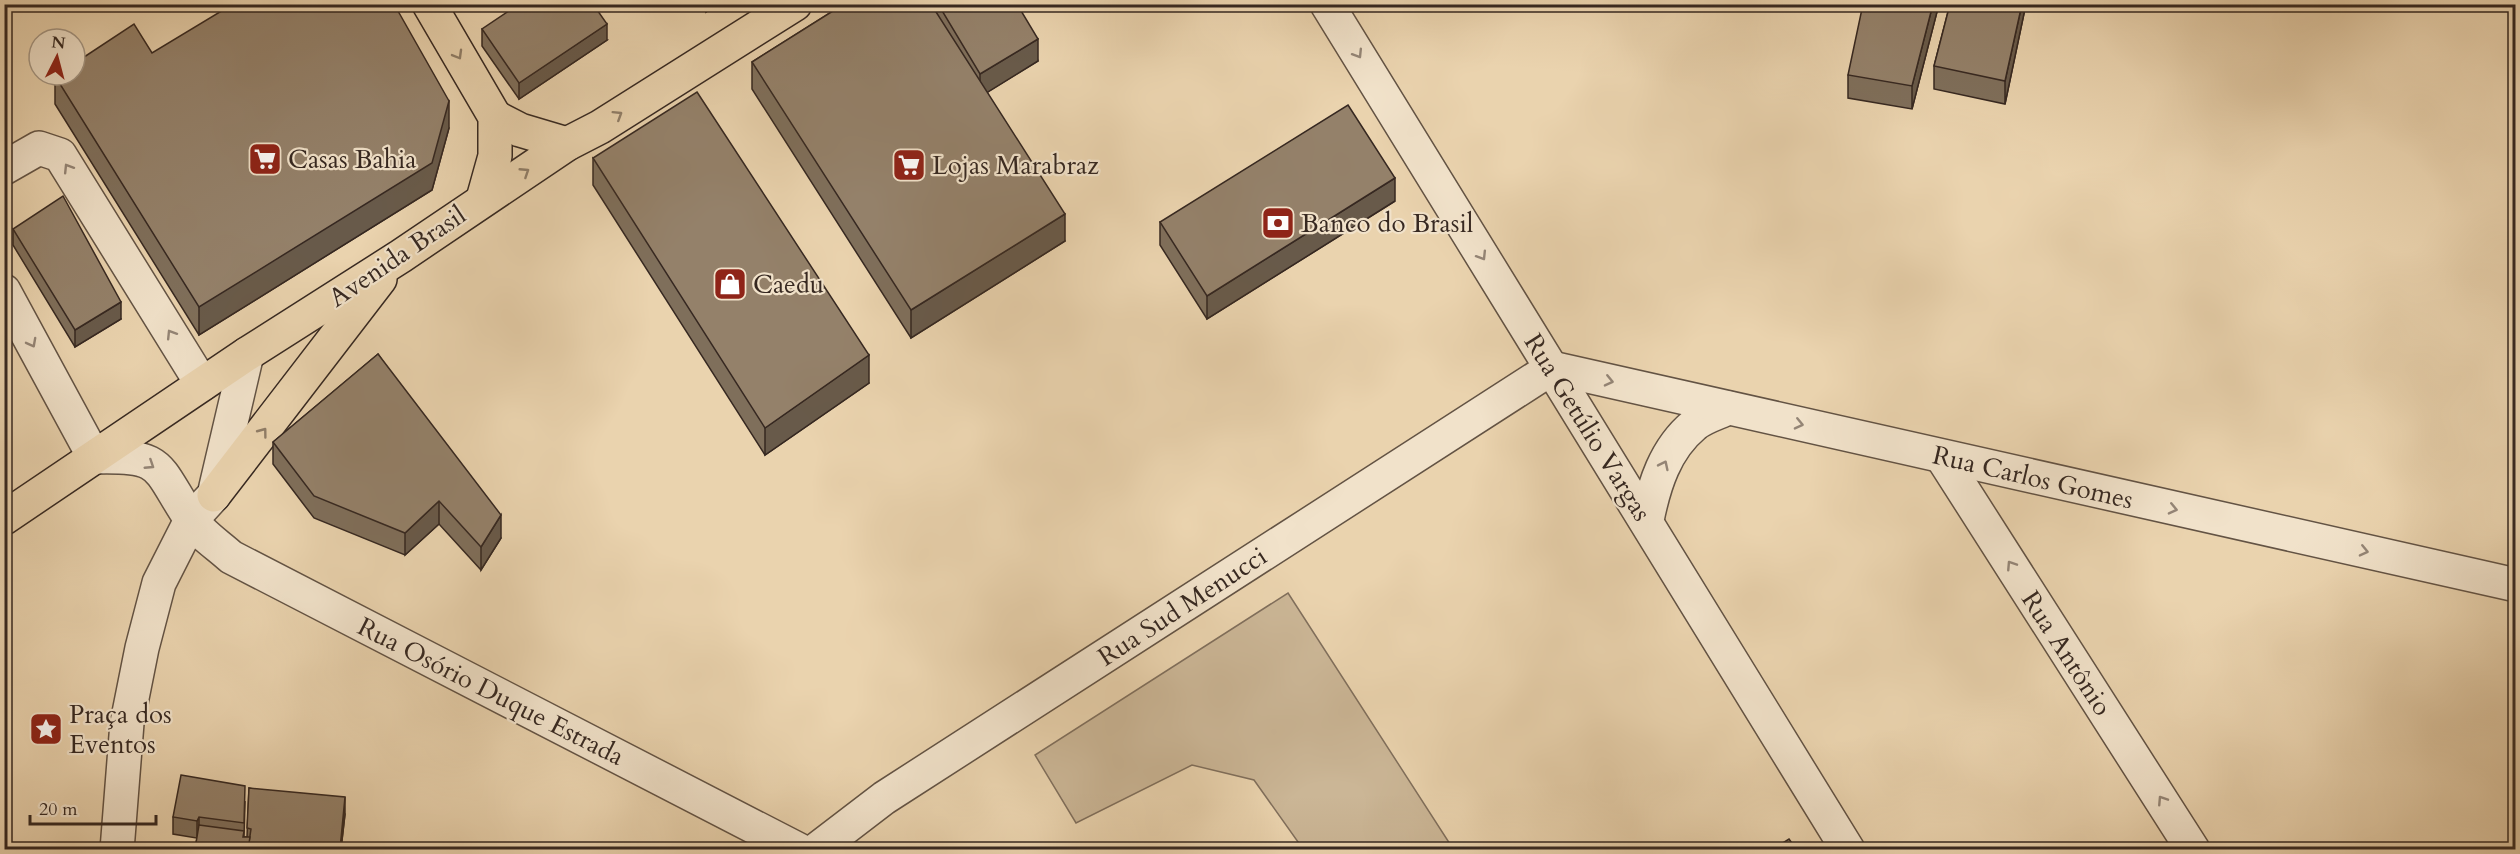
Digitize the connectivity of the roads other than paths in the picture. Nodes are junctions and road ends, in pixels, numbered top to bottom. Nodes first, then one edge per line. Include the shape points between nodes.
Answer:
1 (429, 4) edge
2 (795, 4) edge
3 (1327, 4) edge
4 (495, 117) junction
5 (567, 144) junction
6 (4, 168) edge
7 (483, 199) junction
8 (401, 256) junction
9 (4, 291) edge
10 (247, 354) junction
11 (1552, 368) junction
12 (202, 384) junction
13 (1728, 408) junction
14 (94, 457) junction
15 (1942, 457) junction
16 (214, 495) junction
17 (4, 518) edge
18 (191, 520) junction
19 (1647, 520) junction
20 (2516, 585) edge
21 (117, 849) edge
22 (799, 849) edge
23 (816, 849) edge
24 (1848, 849) edge
25 (2193, 849) edge

1 -> 4 main road
5 -> 2 main road, Avenida Brasil
3 -> 11 street, Rua Getúlio Vargas
4 - 5 main road via 520,130
4 - 7 main road via 495,156
7 -> 5 main road, Avenida Brasil
12 -> 6 street via 60,155 39,148
7 - 8 main road, Avenida Brasil
8 - 10 main road, Avenida Brasil
16 -> 8 main road via 368,293
9 -> 14 street
10 - 12 main road, Avenida Brasil
10 - 16 street
11 -> 13 street, Rua Carlos Gomes
11 - 19 street, Rua Getúlio Vargas
11 - 23 street, Rua Sud Menucci via 884,798
12 - 14 main road, Avenida Brasil
13 -> 15 street, Rua Carlos Gomes
19 -> 13 street via 1654,485 1669,454 1696,423
14 - 17 main road, Avenida Brasil
14 -> 18 street, Rua Osório Duque Estrada via 147,460 162,473
15 -> 20 street, Rua Carlos Gomes
25 -> 15 street, Rua Antônio
16 - 18 street
18 - 21 street via 159,584 142,648 127,723
18 - 22 street, Rua Osório Duque Estrada via 231,557
19 - 24 street, Rua Getúlio Vargas

